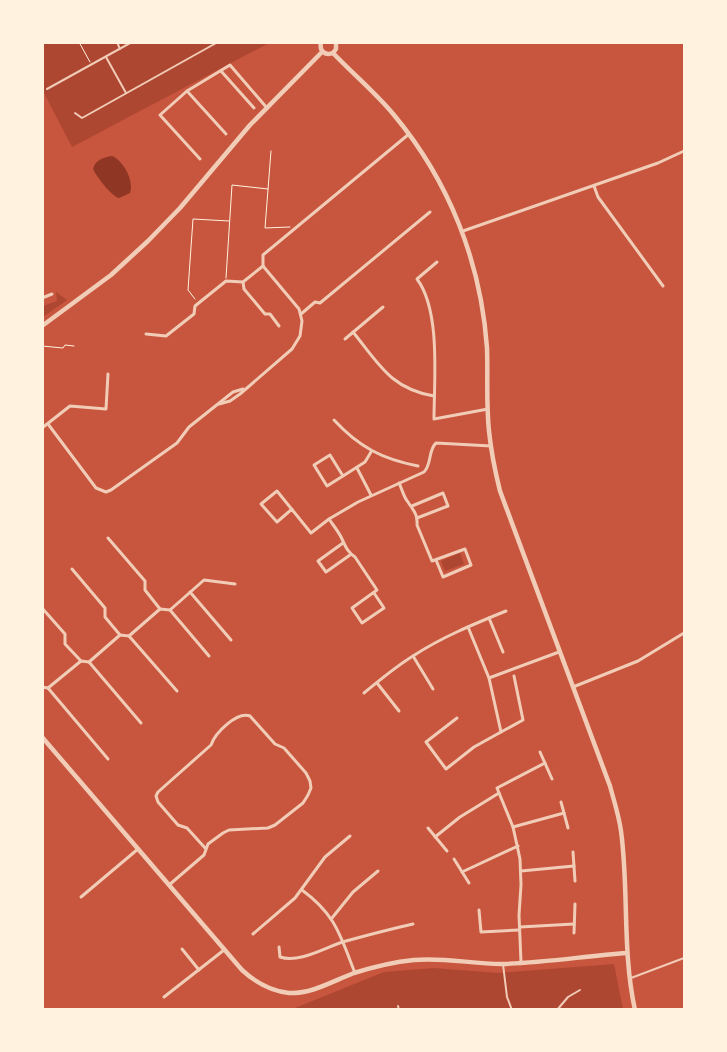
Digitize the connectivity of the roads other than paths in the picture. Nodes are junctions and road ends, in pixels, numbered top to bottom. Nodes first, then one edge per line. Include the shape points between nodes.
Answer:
1 (117, 42) edge
2 (132, 42) edge
3 (218, 42) edge
4 (321, 42) edge
5 (336, 42) edge
6 (120, 49) junction
7 (322, 52) junction
8 (333, 53) junction
9 (106, 57) junction
10 (221, 71) junction
11 (47, 89) dead end
12 (187, 91) junction
13 (126, 93) junction
14 (254, 108) dead end
15 (267, 108) junction
16 (75, 113) dead end
17 (226, 134) dead end
18 (409, 134) junction
19 (684, 151) edge
20 (200, 159) dead end
21 (594, 186) junction
22 (430, 212) dead end
23 (463, 232) junction
24 (437, 262) dead end
25 (263, 266) junction
26 (243, 282) junction
27 (663, 286) dead end
28 (52, 294) dead end
29 (42, 298) edge
30 (383, 307) dead end
31 (301, 314) junction
32 (42, 326) edge
33 (279, 326) dead end
34 (353, 332) junction
35 (146, 334) dead end
36 (345, 339) dead end
37 (108, 374) dead end
38 (434, 396) junction
39 (488, 409) junction
40 (334, 420) dead end
41 (48, 424) junction
42 (42, 428) edge
43 (491, 446) junction
44 (371, 452) junction
45 (418, 466) dead end
46 (357, 468) junction
47 (343, 476) junction
48 (399, 483) junction
49 (371, 495) junction
50 (412, 506) junction
51 (292, 509) junction
52 (418, 518) junction
53 (329, 519) junction
54 (108, 538) dead end
55 (343, 543) junction
56 (350, 555) junction
57 (436, 560) junction
58 (72, 569) dead end
59 (236, 584) dead end
60 (190, 592) junction
61 (374, 593) junction
62 (42, 608) edge
63 (160, 609) junction
64 (170, 610) junction
65 (506, 611) dead end
66 (489, 618) junction
67 (468, 627) junction
68 (684, 633) edge
69 (120, 635) junction
70 (129, 636) junction
71 (231, 640) dead end
72 (503, 652) dead end
73 (559, 652) junction
74 (209, 656) dead end
75 (413, 656) junction
76 (81, 662) junction
77 (89, 662) junction
78 (514, 676) dead end
79 (489, 678) junction
80 (377, 683) junction
81 (572, 687) junction
82 (42, 688) edge
83 (48, 688) junction
84 (433, 688) dead end
85 (177, 691) dead end
86 (364, 694) dead end
87 (399, 711) dead end
88 (457, 718) dead end
89 (141, 723) dead end
90 (500, 732) junction
91 (42, 737) edge
92 (540, 752) dead end
93 (108, 759) dead end
94 (545, 762) junction
95 (552, 779) dead end
96 (498, 793) junction
97 (560, 802) dead end
98 (564, 813) junction
99 (428, 828) dead end
100 (513, 828) junction
101 (568, 828) dead end
102 (350, 836) dead end
103 (435, 837) junction
104 (518, 846) junction
105 (138, 848) junction
106 (206, 849) junction
107 (447, 851) dead end
108 (573, 852) dead end
109 (454, 859) dead end
110 (574, 866) junction
111 (378, 871) dead end
112 (521, 871) junction
113 (462, 872) junction
114 (575, 881) dead end
115 (469, 882) dead end
116 (169, 886) junction
117 (302, 890) junction
118 (81, 897) dead end
119 (575, 904) dead end
120 (479, 910) dead end
121 (332, 918) junction
122 (414, 924) dead end
123 (574, 924) junction
124 (520, 928) junction
125 (574, 933) dead end
126 (253, 934) dead end
127 (343, 942) junction
128 (279, 947) dead end
129 (182, 949) dead end
130 (224, 950) junction
131 (627, 953) junction
132 (684, 958) edge
133 (522, 962) junction
134 (503, 964) junction
135 (199, 970) junction
136 (355, 973) junction
137 (629, 979) junction
138 (580, 990) dead end
139 (164, 997) dead end
140 (398, 1006) dead end
141 (399, 1010) edge
142 (512, 1010) edge
143 (557, 1010) edge
144 (635, 1010) edge

1 - 6 lane
2 - 6 lane
3 - 13 lane
4 - 7 street
5 - 8 street
6 - 9 lane
7 - 8 street
7 - 15 street
8 - 18 street via 377,96
9 - 11 lane
9 - 13 lane
10 - 12 street
10 - 14 street
10 - 15 street via 230,66
12 - 17 street
12 - 20 street via 160,115
13 - 16 lane via 82,118
15 - 32 street via 148,241 110,275
18 - 23 street via 444,189
18 - 25 street via 263,255
19 - 21 street
21 - 23 street
21 - 27 street via 598,197
22 - 31 street via 320,303 315,302
23 - 39 street via 475,270 482,309 487,348
24 - 38 street via 417,279 426,293 430,314
25 - 26 street
25 - 31 street
26 - 33 street via 244,289
26 - 35 street via 226,281 195,306 194,314 166,336
28 - 29 street
30 - 34 street
31 - 41 street via 300,336 292,349 244,389 233,392 189,427 177,442 111,490 106,492 96,488
34 - 36 street
34 - 38 street via 395,381 418,393
37 - 41 street via 106,409 70,406
38 - 39 street via 434,419
39 - 43 street
40 - 44 street
41 - 42 street
43 - 48 street via 439,442 433,446 426,470
43 - 73 street via 508,515
44 - 45 street
44 - 46 street
46 - 47 street
46 - 49 street
47 - 47 street via 328,486 314,465 330,455
48 - 49 street
48 - 50 street
49 - 53 street
50 - 52 street
50 - 52 street via 443,493 448,506
51 - 51 street via 277,491 261,504 277,522
51 - 53 street via 312,533
52 - 57 street via 417,525 432,562
53 - 55 street
54 - 63 street via 145,581 145,590
55 - 56 street
55 - 56 street via 318,561 326,572
56 - 61 street via 376,590
57 - 57 street via 465,549 471,565 443,577
58 - 69 street via 105,608 105,617
59 - 60 street via 204,580
60 - 64 street
60 - 71 street
61 - 61 street via 352,608 362,623 384,608
62 - 76 street via 65,634 66,644
63 - 64 street
63 - 70 street
64 - 74 street
65 - 66 street
66 - 67 street
66 - 72 street
67 - 75 street
67 - 79 street
68 - 81 street via 638,661
69 - 70 street
69 - 77 street
70 - 85 street
73 - 79 street
73 - 81 street
75 - 80 street
75 - 84 street
76 - 77 street
76 - 83 street
77 - 89 street
78 - 90 street via 523,720
79 - 90 street
80 - 86 street
80 - 87 street
81 - 131 street via 617,810 624,859
82 - 83 street
83 - 93 street
88 - 90 street via 426,742 446,769
91 - 105 street
92 - 94 street
94 - 95 street
94 - 96 street via 497,788
96 - 100 street
96 - 103 street
97 - 98 street
98 - 100 street
98 - 101 street
99 - 103 street
100 - 104 street
102 - 117 street via 325,857
103 - 107 street
104 - 112 street
104 - 113 street
105 - 116 street
105 - 118 street
106 - 106 street via 208,844 230,830 275,825 303,803 311,788 306,773 290,754 275,744 246,714 240,714 214,737 211,746 156,796 178,825 187,828
106 - 116 street via 204,855
108 - 110 street
109 - 113 street
110 - 112 street
110 - 114 street
111 - 121 street via 353,892
112 - 124 street
113 - 115 street
116 - 130 street
117 - 121 street
117 - 126 street
119 - 123 street
120 - 124 street via 481,932
121 - 127 street
122 - 127 street
123 - 124 street
123 - 125 street
124 - 133 street
127 - 128 street via 317,953 286,959 280,957
127 - 136 street
129 - 135 street
130 - 135 street
130 - 136 street via 251,979 289,993 316,989
131 - 133 street
131 - 137 street
132 - 137 lane
133 - 134 street
134 - 136 street via 415,960
134 - 142 lane
135 - 139 street
137 - 144 street
138 - 143 lane via 568,997
140 - 141 lane

